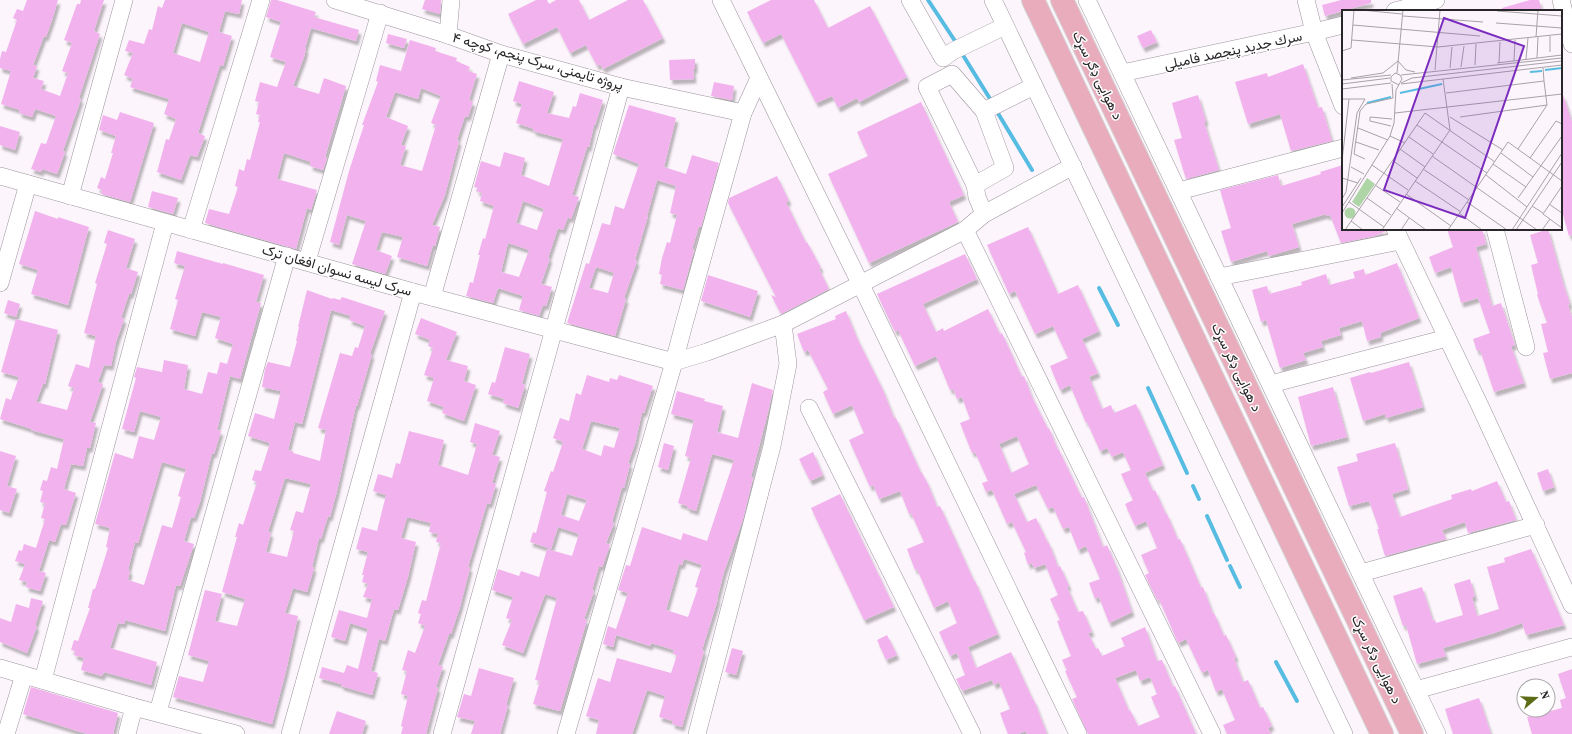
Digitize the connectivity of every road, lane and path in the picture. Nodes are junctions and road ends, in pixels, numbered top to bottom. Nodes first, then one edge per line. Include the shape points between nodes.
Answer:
1 (124, 0) edge
2 (261, 0) edge
3 (335, 0) edge
4 (451, 0) edge
5 (721, 0) edge
6 (910, 0) edge
7 (993, 0) edge
8 (1033, 0) edge
9 (1062, 0) edge
10 (1087, 0) edge
11 (1306, 0) edge
12 (1436, 0) edge
13 (1561, 0) edge
14 (1398, 10) edge
15 (1438, 10) edge
16 (380, 13) junction
17 (1342, 25) edge
18 (1006, 26) junction
19 (1314, 32) junction
20 (448, 35) junction
21 (1572, 44) edge
22 (501, 54) junction
23 (1122, 73) junction
24 (759, 78) junction
25 (1034, 86) junction
26 (621, 87) junction
27 (1342, 103) edge
28 (984, 111) junction
29 (744, 113) junction
30 (1342, 148) edge
31 (1073, 166) junction
32 (0, 176) edge
33 (28, 184) junction
34 (976, 191) junction
35 (1179, 191) junction
36 (70, 196) junction
37 (984, 214) junction
38 (165, 222) junction
39 (191, 230) junction
40 (965, 230) junction
41 (1495, 230) edge
42 (1397, 235) edge
43 (287, 256) junction
44 (307, 261) junction
45 (1220, 277) junction
46 (0, 283) edge
47 (861, 284) junction
48 (413, 292) junction
49 (432, 297) junction
50 (783, 324) junction
51 (554, 330) junction
52 (1447, 338) junction
53 (1526, 347) dead end
54 (674, 362) junction
55 (1270, 384) junction
56 (809, 408) dead end
57 (1536, 525) junction
58 (1361, 574) junction
59 (1572, 605) edge
60 (1572, 647) edge
61 (0, 668) edge
62 (24, 675) junction
63 (43, 680) junction
64 (1416, 690) junction
65 (134, 707) junction
66 (158, 712) junction
67 (6, 734) edge
68 (127, 734) edge
69 (236, 734) edge
70 (290, 734) edge
71 (442, 734) edge
72 (566, 734) edge
73 (697, 734) edge
74 (972, 734) edge
75 (1078, 734) edge
76 (1212, 734) edge
77 (1344, 734) edge
78 (1382, 734) edge
79 (1412, 734) edge
80 (1437, 734) edge

1 - 36 street
2 - 39 street
3 - 16 street, پروژه تایمنی، سرک پنجم، کوچه ۴
4 - 20 street
5 - 24 street
6 - 18 street via 942,58
7 - 18 street
8 - 78 main road, د هوایی ډګر سړک
9 - 79 main road, د هوایی ډګر سړک
10 - 23 street
11 - 19 street
12 - 14 street
12 - 15 street
13 - 21 street
16 - 20 street, پروژه تایمنی، سرک پنجم، کوچه ۴
16 - 44 street
17 - 19 street, سرك جدید پنجصد فامیلی
18 - 25 street
19 - 23 street, سرك جدید پنجصد فامیلی
19 - 27 street
20 - 22 street, پروژه تایمنی، سرک پنجم، کوچه ۴
22 - 26 street, پروژه تایمنی، سرک پنجم، کوچه ۴
22 - 49 street
23 - 35 street
24 - 29 street
24 - 47 street
25 - 28 street
25 - 31 street
26 - 29 street, پروژه تایمنی، سرک پنجم، کوچه ۴
26 - 51 street
28 - 34 street via 1005,168
28 - 34 street via 952,74 927,87
29 - 54 street
30 - 35 street
31 - 37 street
31 - 77 street
32 - 33 street, سرک لیسه نسوان افغان‌ ترک
33 - 36 street, سرک لیسه نسوان افغان‌ ترک
33 - 46 street
34 - 37 street
35 - 45 street
36 - 38 street, سرک لیسه نسوان افغان‌ ترک
37 - 40 street
38 - 39 street, سرک لیسه نسوان افغان‌ ترک
38 - 63 street
39 - 43 street, سرک لیسه نسوان افغان‌ ترک
40 - 47 street
40 - 76 street
41 - 53 street
42 - 45 street
42 - 52 street
43 - 44 street, سرک لیسه نسوان افغان‌ ترک
43 - 66 street
44 - 48 street, سرک لیسه نسوان افغان‌ ترک
45 - 55 street
47 - 50 street
47 - 75 street
48 - 49 street, سرک لیسه نسوان افغان‌ ترک
48 - 70 street
49 - 51 street, سرک لیسه نسوان افغان‌ ترک
50 - 54 street
50 - 73 street via 788,364 772,446
51 - 54 street, سرک لیسه نسوان افغان‌ ترک
51 - 71 street
52 - 55 street
52 - 57 street
54 - 72 street
55 - 58 street
56 - 74 street
57 - 58 street
57 - 59 street
58 - 64 street
60 - 64 street
61 - 62 street
62 - 63 street
62 - 67 street
63 - 65 street
64 - 80 street
65 - 66 street
65 - 68 street
66 - 69 street

